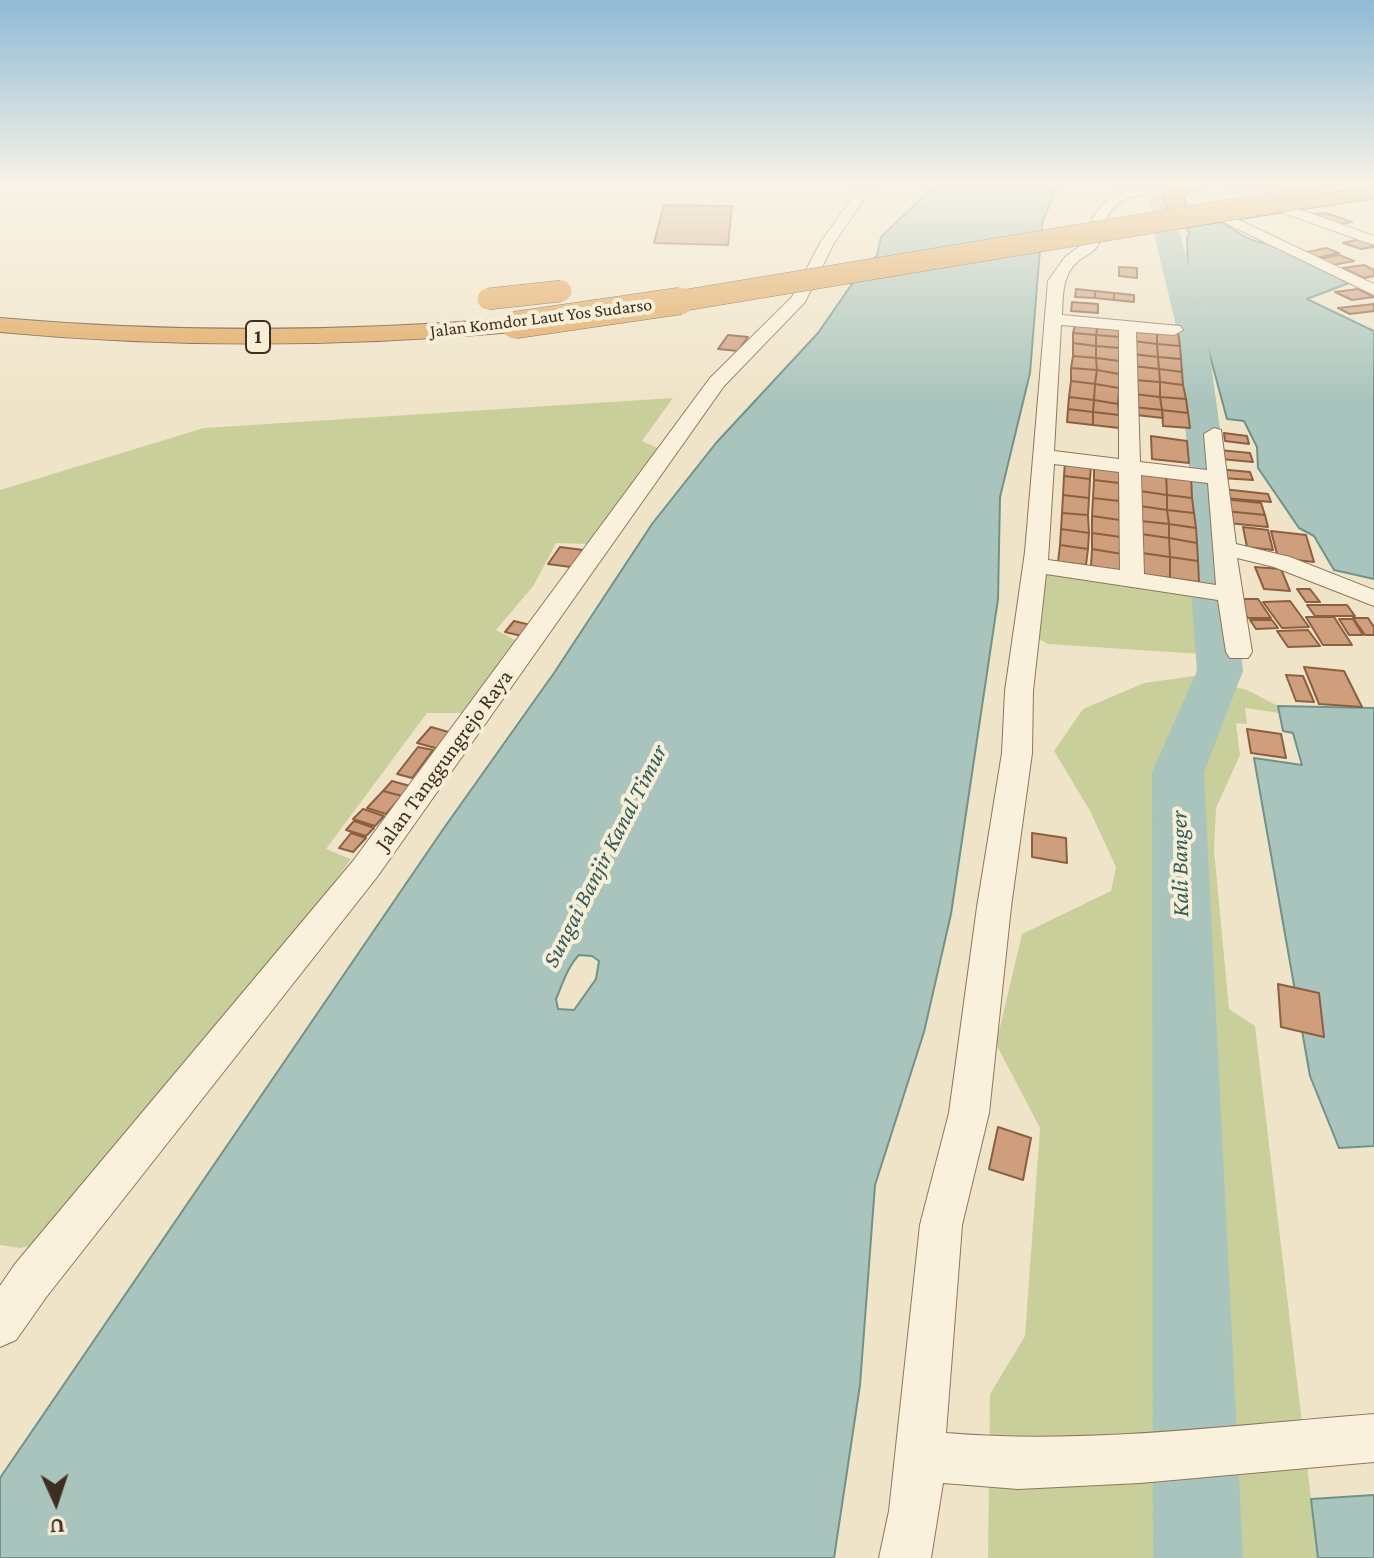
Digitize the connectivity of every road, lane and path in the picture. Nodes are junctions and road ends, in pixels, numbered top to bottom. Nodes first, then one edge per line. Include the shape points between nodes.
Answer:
1 (820, 257) edge
2 (958, 257) edge
3 (1074, 257) edge
4 (1306, 257) edge
5 (580, 289) dead end
6 (1374, 290) edge
7 (461, 301) dead end
8 (1061, 320) junction
9 (0, 325) edge
10 (1127, 326) junction
11 (1174, 330) dead end
12 (1214, 434) dead end
13 (1049, 457) junction
14 (1129, 466) junction
15 (1219, 478) junction
16 (1225, 548) junction
17 (1044, 566) junction
18 (1132, 579) junction
19 (1229, 594) junction
20 (1374, 599) edge
21 (1239, 652) dead end
22 (0, 1324) edge
23 (1374, 1438) edge
24 (921, 1456) junction
25 (905, 1558) edge

1 - 22 street, Jalan Tanggungrejo Raya via 799,299 717,382 365,869
2 - 9 highway, Jalan Komdor Laut Yos Sudarso / 1, bridge via 515,325 392,334 116,335
3 - 8 street via 1056,281
4 - 6 street
5 - 7 highway, Jalan Komdor Laut Yos Sudarso, bridge
8 - 10 street
8 - 13 street
10 - 11 street
10 - 14 street
12 - 15 street
13 - 14 street
13 - 17 street
14 - 15 street
14 - 18 street
15 - 16 street
16 - 19 street
16 - 20 street via 1282,562
17 - 18 street
17 - 24 street via 1019,691 1017,753 969,1113 941,1225
18 - 19 street
19 - 21 street
23 - 24 street via 1018,1464
24 - 25 street

